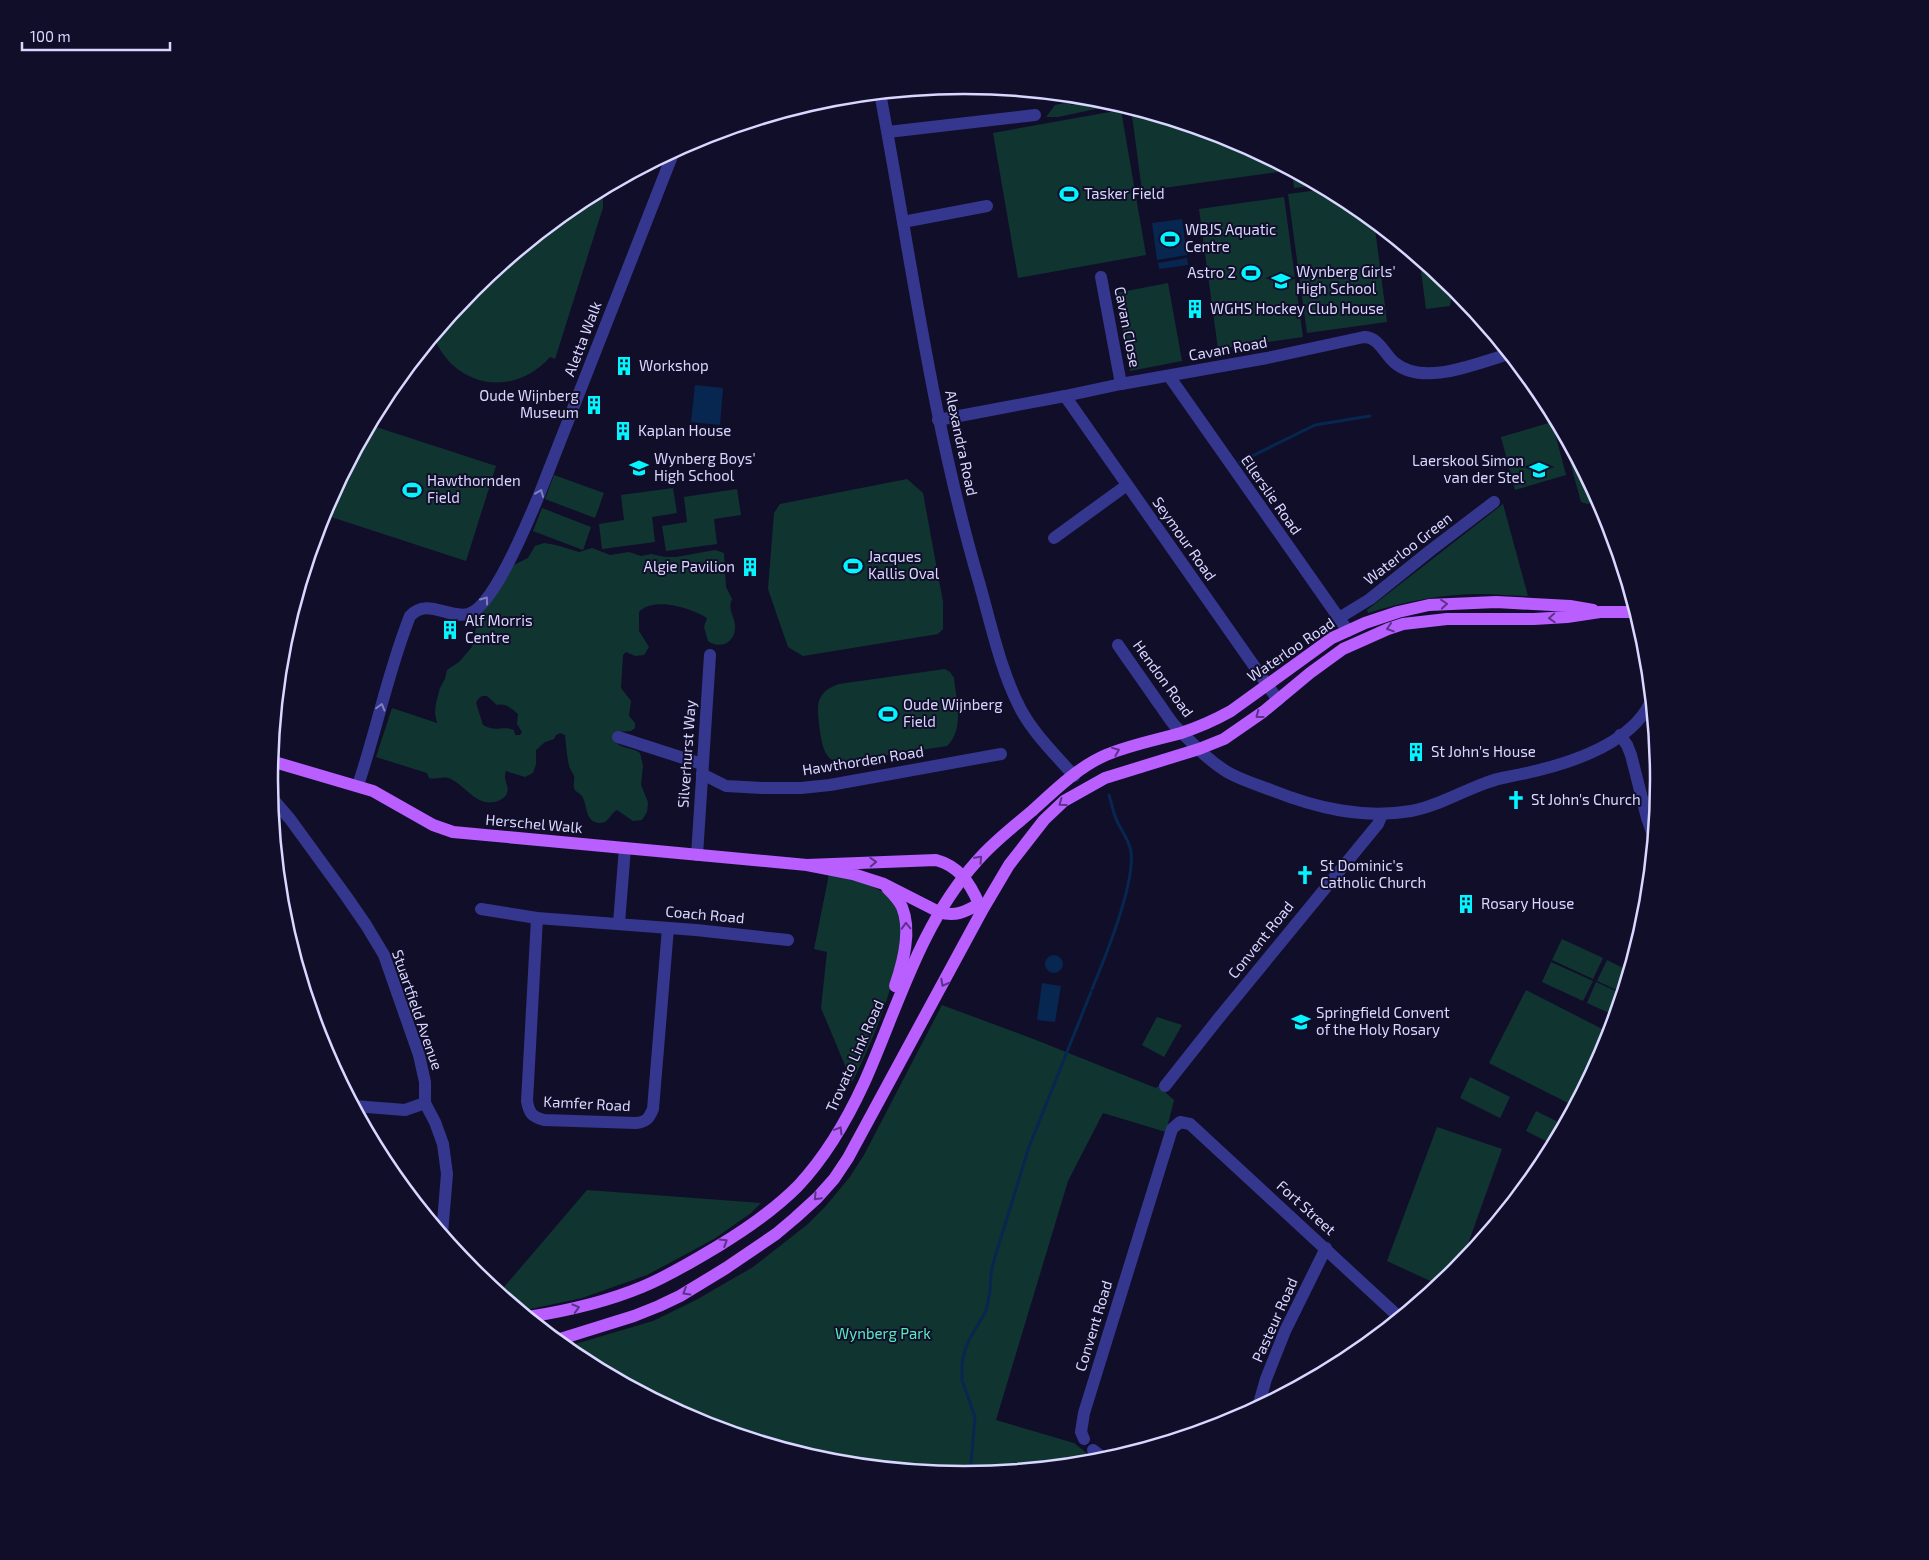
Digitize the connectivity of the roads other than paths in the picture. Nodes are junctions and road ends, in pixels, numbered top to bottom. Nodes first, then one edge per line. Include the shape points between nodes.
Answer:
1 (881, 99) edge
2 (1036, 115) dead end
3 (888, 132) junction
4 (670, 161) edge
5 (987, 206) dead end
6 (903, 222) junction
7 (1101, 277) dead end
8 (1503, 356) edge
9 (1169, 376) junction
10 (1121, 384) junction
11 (1065, 396) junction
12 (938, 420) junction
13 (1127, 486) junction
14 (1494, 502) dead end
15 (1054, 538) dead end
16 (1600, 612) junction
17 (1630, 612) edge
18 (1339, 618) junction
19 (1348, 631) junction
20 (1118, 645) dead end
21 (710, 655) dead end
22 (1267, 685) junction
23 (1278, 700) junction
24 (1647, 708) edge
25 (1182, 732) junction
26 (1620, 735) junction
27 (618, 737) dead end
28 (1199, 749) junction
29 (1001, 754) dead end
30 (279, 763) edge
31 (702, 769) junction
32 (1074, 776) junction
33 (358, 785) junction
34 (279, 806) edge
35 (1382, 814) junction
36 (1649, 824) edge
37 (1033, 832) junction
38 (625, 848) junction
39 (697, 855) junction
40 (807, 865) junction
41 (964, 877) junction
42 (884, 884) junction
43 (979, 904) junction
44 (481, 910) dead end
45 (939, 912) junction
46 (537, 918) junction
47 (619, 923) junction
48 (668, 928) junction
49 (788, 940) dead end
50 (958, 957) junction
51 (888, 1025) junction
52 (1165, 1086) dead end
53 (425, 1103) junction
54 (361, 1107) edge
55 (1190, 1124) joint
56 (443, 1225) edge
57 (1326, 1248) junction
58 (1395, 1313) edge
59 (541, 1319) edge
60 (565, 1338) edge
61 (1260, 1399) edge
62 (1084, 1439) dead end
63 (1094, 1450) dead end
64 (1098, 1453) edge

1 - 3 street, Alexandra Road
2 - 3 street
3 - 6 street, Alexandra Road
33 -> 4 street, Aletta Walk via 410,616 429,608 460,615 476,610 522,538
5 - 6 street
6 - 12 street, Alexandra Road
7 - 10 street, Cavan Close
8 - 9 street, Cavan Road via 1424,374 1402,367 1375,340 1364,337
9 - 10 street, Cavan Road
9 - 18 street, Ellerslie Road
10 - 11 street, Cavan Road
11 - 12 street, Cavan Road
11 - 13 street, Seymour Road
12 - 32 street, Alexandra Road via 974,566 1007,676 1026,719
13 - 15 street
13 - 22 street, Seymour Road
14 - 18 street, Waterloo Green via 1370,599
16 - 17 main road, Waterloo Road
19 -> 16 main road, Waterloo Road via 1398,612 1451,603 1532,603
16 -> 23 main road, Waterloo Road via 1567,617 1447,619 1403,624 1342,649
18 - 19 street, Ellerslie Road
19 - 22 main road, Waterloo Road via 1324,643
20 - 25 street, Hendon Road
21 - 31 street, Silverhurst Way
22 - 23 street, Seymour Road
22 - 25 main road, Waterloo Road via 1231,711
23 -> 28 main road, Waterloo Road via 1234,733
24 - 26 street, Hendon Road
25 - 28 street, Hendon Road
32 -> 25 main road, Waterloo Road via 1110,754
26 - 35 street, Hendon Road via 1569,762 1491,780 1413,811
26 - 36 street via 1631,754
27 - 31 street, Hawthorden Road
28 - 35 street, Hendon Road via 1229,773 1309,804 1329,810
28 -> 37 main road, Waterloo Road via 1118,773 1084,788 1055,808
29 - 31 street, Hawthorden Road via 801,788 726,786
30 - 33 main road, Herschel Walk
31 - 39 street, Silverhurst Way
41 -> 32 main road, Trovato Link Road via 996,842
33 - 38 main road, Herschel Walk via 446,831
34 - 53 street, Stuartfield Avenue via 346,896 384,955 419,1056 425,1082
35 - 52 street, Convent Road via 1378,824
37 - 43 main road via 1014,847
37 - 50 main road via 1009,865
38 - 39 main road, Herschel Walk
38 - 47 street
39 - 40 main road, Herschel Walk
40 -> 41 main road, Herschel Walk via 925,859 947,863
40 - 42 main road, Herschel Walk
41 - 43 main road
41 - 45 main road, Trovato Link Road
42 - 45 main road, Herschel Walk
51 -> 42 main road via 889,1007 904,952 906,927 902,905
43 - 45 main road via 956,914
43 - 50 main road via 963,936
44 - 46 street, Coach Road
45 - 51 main road, Trovato Link Road via 905,981
46 - 47 street, Coach Road
46 - 48 street, Kamfer Road via 527,1101 531,1114 544,1120 636,1123 649,1118 653,1109
47 - 48 street, Coach Road
48 - 49 street, Coach Road
50 -> 60 main road via 848,1158 817,1198 776,1234 680,1296 634,1316
59 -> 51 main road, Trovato Link Road via 641,1288 711,1250 778,1204 799,1184 835,1136 865,1081
53 - 54 street via 405,1110
53 - 56 street, Stuartfield Avenue via 443,1144 447,1174
55 - 57 street, Fort Street
55 - 62 street, Convent Road via 1180,1122 1172,1129 1084,1413 1081,1432
57 - 58 street, Fort Street
57 - 61 street, Pasteur Road via 1285,1331
63 - 64 street

